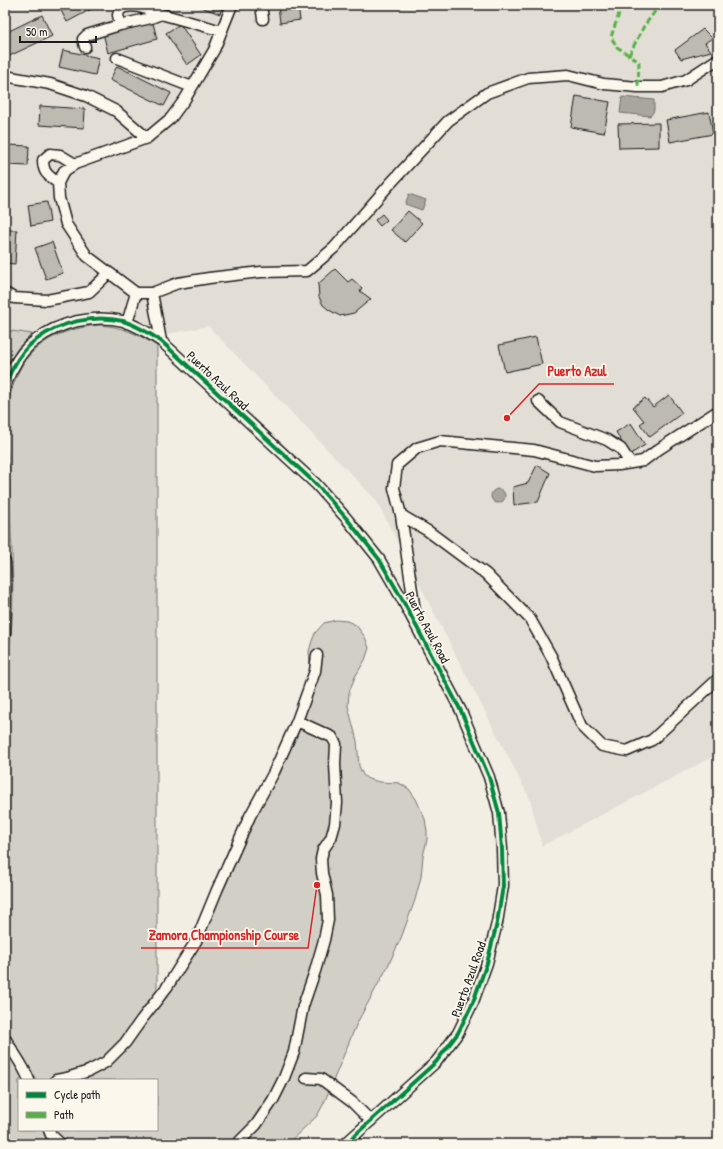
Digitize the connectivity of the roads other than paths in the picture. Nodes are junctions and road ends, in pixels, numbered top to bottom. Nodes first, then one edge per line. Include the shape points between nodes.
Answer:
1 (232, 5) edge
2 (261, 5) edge
3 (161, 14) junction
4 (262, 19) dead end
5 (120, 25) junction
6 (222, 32) junction
7 (85, 47) dead end
8 (118, 58) dead end
9 (718, 59) edge
10 (5, 76) edge
11 (192, 87) junction
12 (147, 138) junction
13 (75, 164) junction
14 (58, 183) junction
15 (109, 273) junction
16 (5, 293) edge
17 (136, 293) junction
18 (152, 293) junction
19 (127, 323) junction
20 (161, 341) junction
21 (5, 388) edge
22 (538, 401) dead end
23 (718, 411) edge
24 (630, 463) junction
25 (401, 515) junction
26 (5, 562) edge
27 (417, 627) junction
28 (5, 633) edge
29 (317, 655) dead end
30 (718, 679) edge
31 (297, 721) junction
32 (5, 1038) edge
33 (306, 1078) dead end
34 (29, 1079) edge
35 (62, 1079) edge
36 (371, 1121) junction
37 (50, 1131) edge
38 (61, 1144) edge
39 (237, 1144) edge
40 (345, 1144) edge

1 - 6 street
2 - 4 street
3 - 5 street
3 - 5 street via 143,7 125,6 120,9 118,16
3 - 6 street
5 - 7 street via 87,35 83,39
6 - 11 street
8 - 11 street
9 - 18 street via 686,80 662,87 604,84 568,75 528,78 487,93 448,121 334,248 307,271 261,272 209,278 178,283
10 - 12 street via 50,84 86,96 116,111
11 - 12 street via 171,118
12 - 13 street
13 - 14 street via 64,171
13 - 14 street via 60,155 50,154 43,160 43,169
14 - 15 street via 66,224 87,256
15 - 16 street via 89,292 47,300 14,298
15 - 17 street
17 - 18 street
17 - 19 street
18 - 20 street
19 - 20 street, Puerto Azul Road
19 - 21 street, Puerto Azul Road via 100,318 62,326 44,334 23,352 12,369
20 - 27 street, Puerto Azul Road via 316,484 379,559
22 - 24 street via 560,422 608,440 621,450
23 - 24 street via 643,461
24 - 25 street via 595,466 534,450 440,441 417,448 397,465 394,488
25 - 27 street
25 - 30 street via 428,531 486,574 530,619 551,656 582,726 602,746 627,751 652,740
26 - 28 street
27 - 36 street, Puerto Azul Road via 461,711 489,777 500,813 503,886 487,963 458,1033 436,1062
29 - 31 street via 315,671
31 - 35 street via 274,772 250,816 196,941 167,987 125,1044 106,1062 89,1071
31 - 39 street via 332,737 336,744 335,824 321,859 328,920 315,972 303,1006 294,1052 284,1078 256,1125
32 - 34 street
33 - 36 street via 321,1079 352,1102
36 - 40 street, Puerto Azul Road
37 - 38 street

